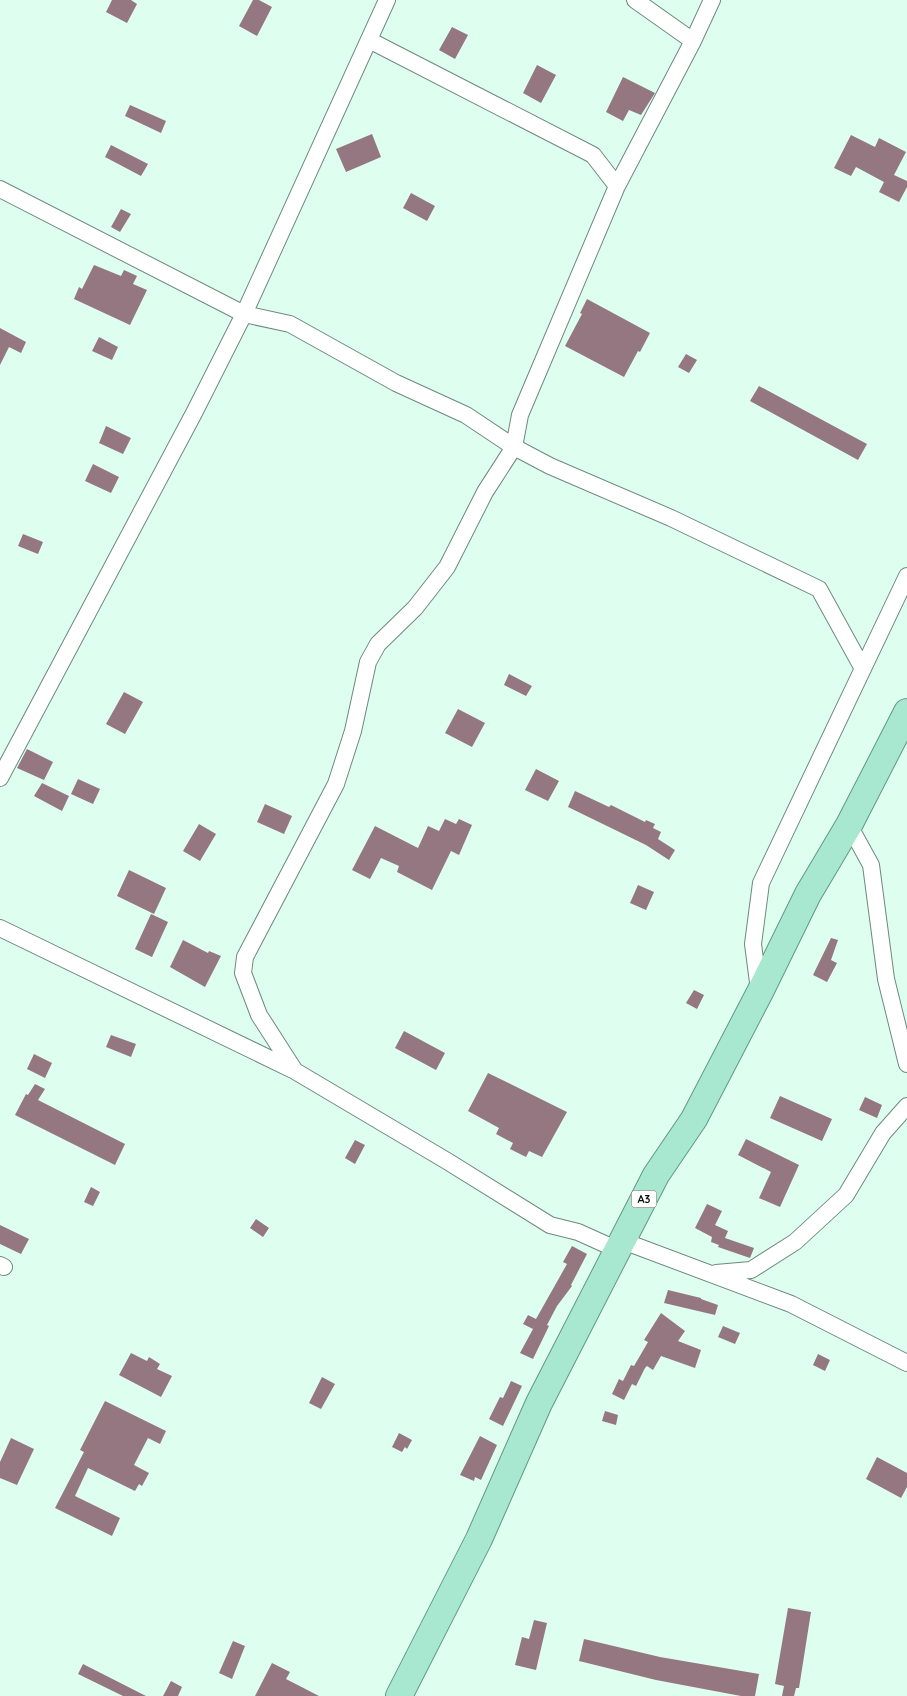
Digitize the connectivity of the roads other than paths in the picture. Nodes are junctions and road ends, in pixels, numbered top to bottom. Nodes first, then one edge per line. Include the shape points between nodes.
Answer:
1 (387, 0) edge
2 (636, 0) edge
3 (712, 0) edge
4 (369, 40) junction
5 (693, 42) junction
6 (616, 186) junction
7 (0, 188) edge
8 (244, 314) junction
9 (514, 447) junction
10 (907, 576) edge
11 (863, 669) junction
12 (907, 712) edge
13 (0, 778) edge
14 (849, 825) junction
15 (0, 928) edge
16 (760, 992) junction
17 (907, 1064) edge
18 (295, 1071) junction
19 (907, 1106) edge
20 (621, 1246) junction
21 (709, 1274) junction
22 (907, 1363) edge
23 (399, 1696) edge

1 - 4 street
2 - 5 street
3 - 5 street
4 - 6 street via 592,156
4 - 8 street
5 - 6 street
6 - 9 street via 520,415
7 - 8 street
8 - 9 street via 290,324 396,383 466,415
8 - 13 street
9 - 11 street via 819,589
9 - 18 street via 485,492 447,567 415,608 378,644 368,662 353,731 336,784 245,958 243,973 260,1015
10 - 11 street
11 - 16 street via 761,883 753,944
12 - 14 highway, A3
14 - 16 highway, A3 via 808,894
14 - 17 street via 871,865 886,979
15 - 18 street
16 - 20 highway, A3 via 694,1119 656,1175
18 - 20 street via 550,1225
19 - 21 street via 883,1133 846,1194 795,1242 751,1270
20 - 21 street
20 - 23 highway, A3 via 539,1403 479,1539
21 - 22 street via 791,1304

